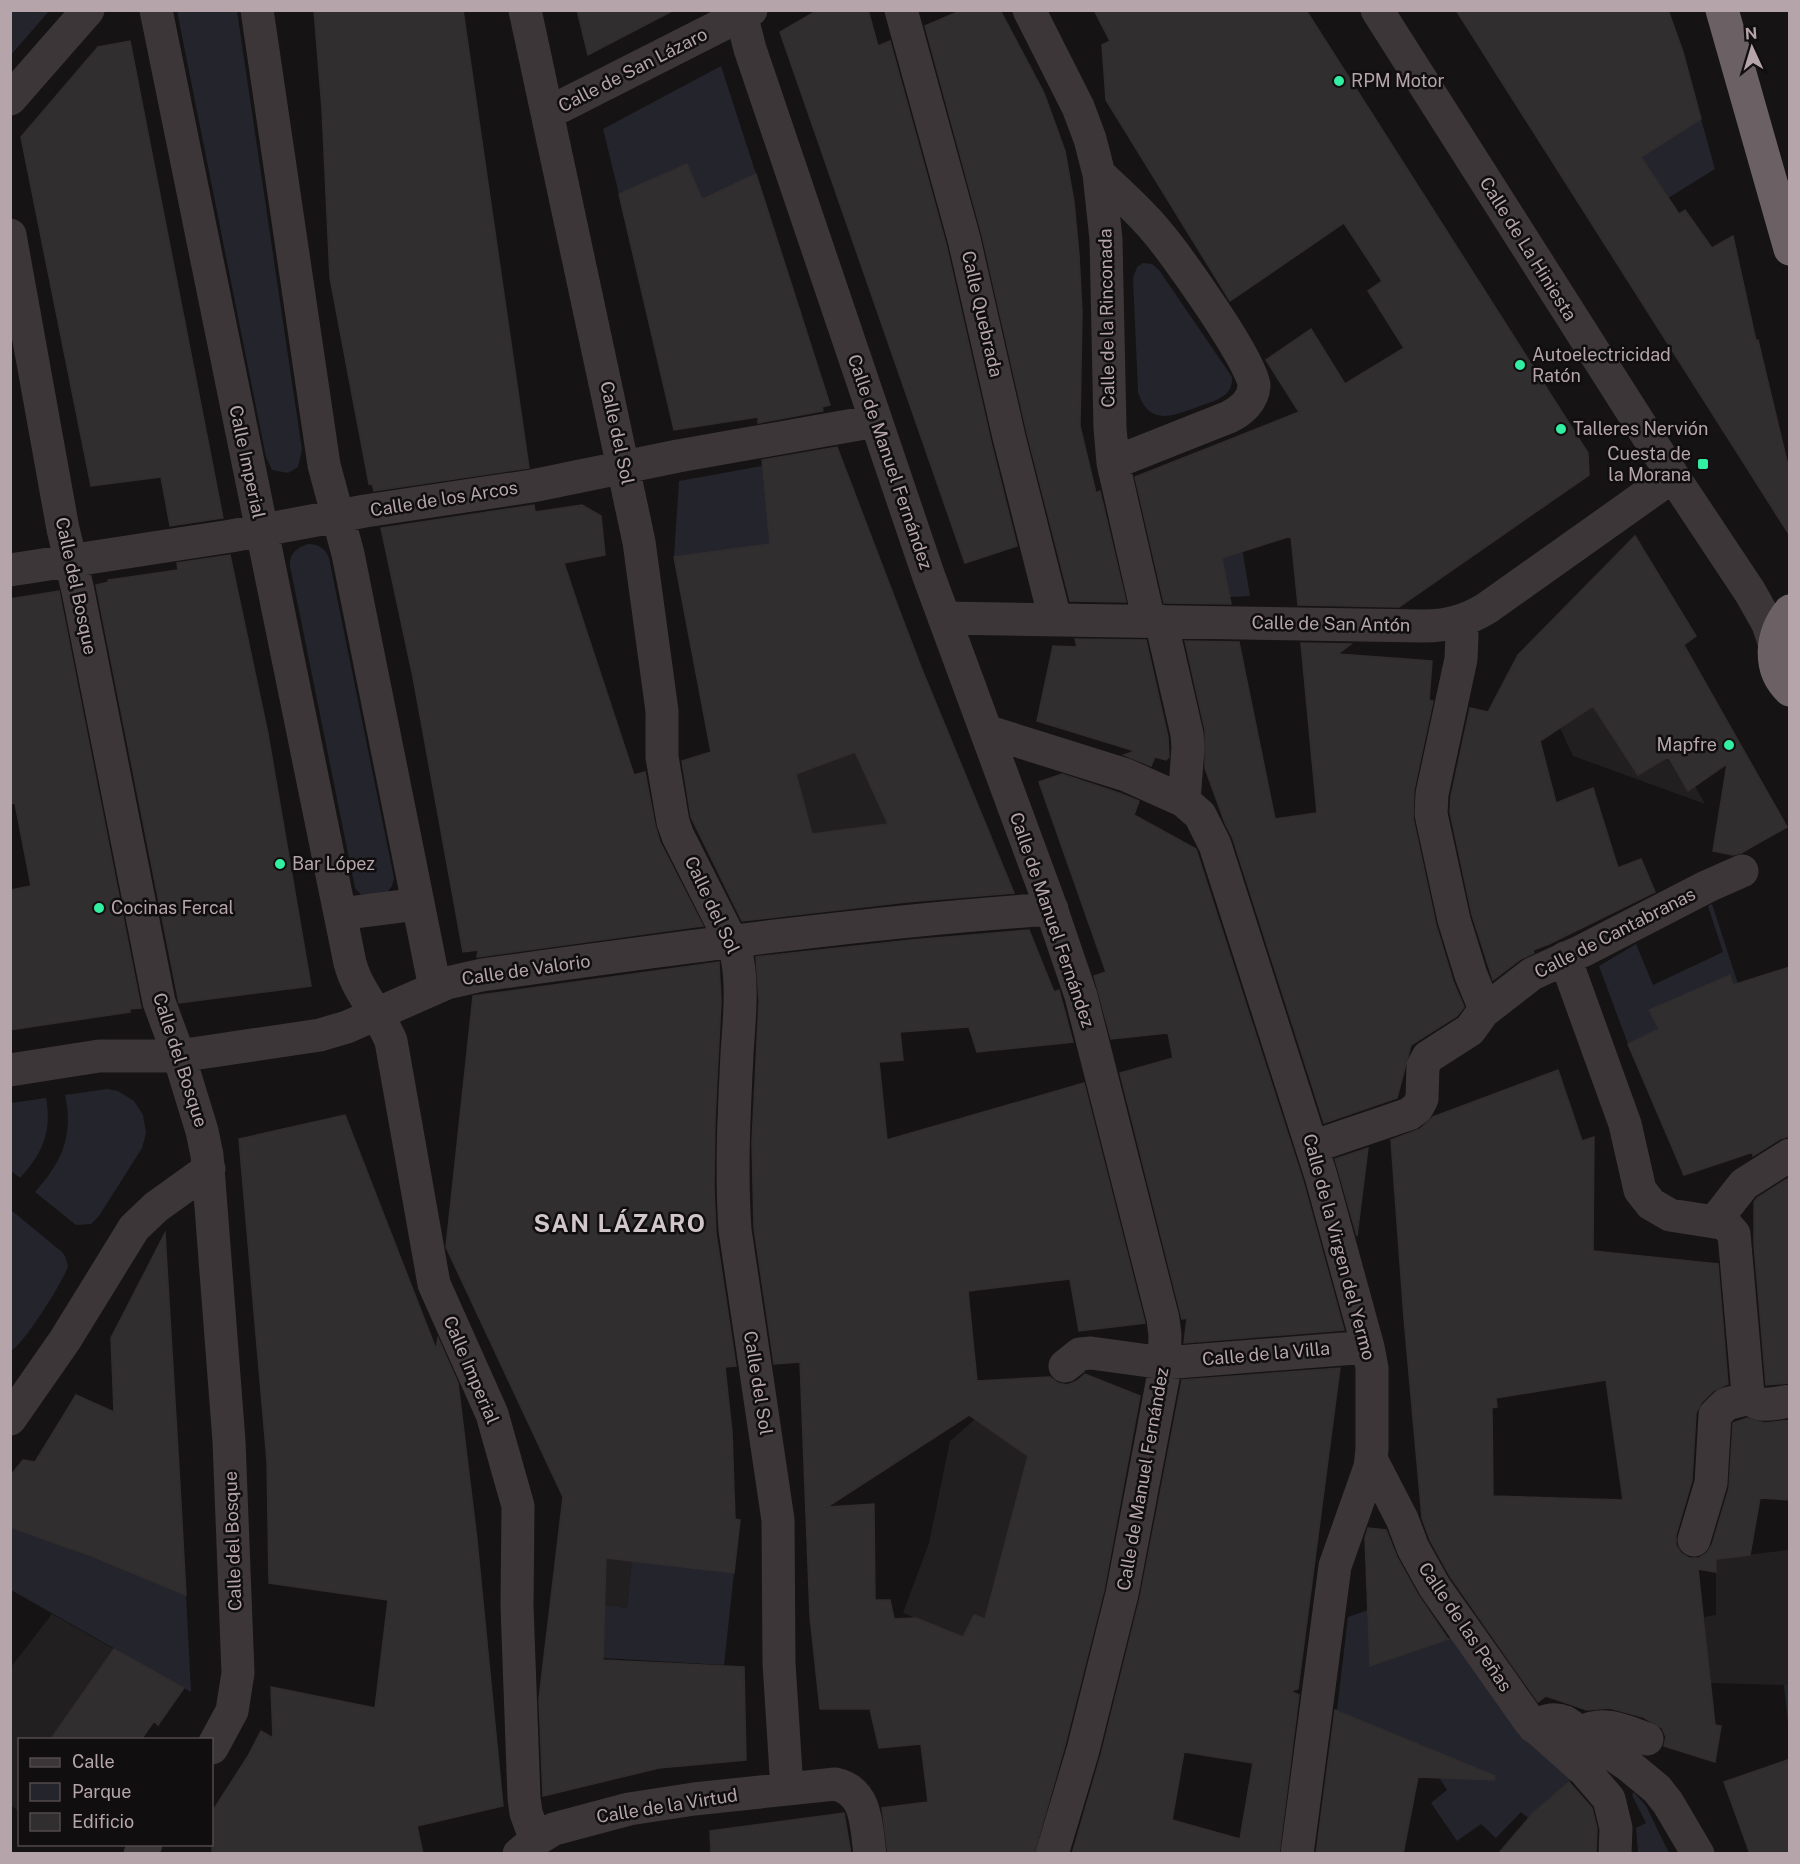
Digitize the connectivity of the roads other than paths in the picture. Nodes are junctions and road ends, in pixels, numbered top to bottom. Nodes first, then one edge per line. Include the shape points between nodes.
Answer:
1 (88, 10) edge
2 (156, 10) edge
3 (257, 10) edge
4 (525, 10) edge
5 (901, 10) edge
6 (1029, 10) edge
7 (1377, 10) edge
8 (1722, 10) edge
9 (744, 12) edge
10 (10, 99) edge
11 (548, 113) junction
12 (1099, 174) junction
13 (10, 235) edge
14 (1790, 249) edge
15 (876, 421) junction
16 (1113, 463) junction
17 (625, 467) junction
18 (1673, 476) junction
19 (338, 516) junction
20 (261, 530) junction
21 (70, 560) junction
22 (10, 570) edge
23 (1740, 576) junction
24 (1790, 602) edge
25 (1790, 612) edge
26 (944, 618) junction
27 (1054, 619) junction
28 (1155, 621) junction
29 (1460, 622) junction
30 (1774, 642) junction
31 (1790, 690) edge
32 (986, 731) junction
33 (1184, 801) junction
34 (1742, 871) dead end
35 (418, 904) junction
36 (1052, 909) junction
37 (340, 914) junction
38 (732, 942) junction
39 (1565, 958) junction
40 (435, 988) junction
41 (1485, 1009) junction
42 (376, 1014) junction
43 (180, 1056) junction
44 (10, 1070) edge
45 (1312, 1148) junction
46 (1790, 1155) edge
47 (209, 1169) junction
48 (1714, 1221) junction
49 (1368, 1347) junction
50 (1164, 1363) junction
51 (1065, 1366) dead end
52 (1750, 1398) junction
53 (1790, 1401) edge
54 (10, 1419) edge
55 (1371, 1459) junction
56 (1694, 1540) dead end
57 (1534, 1727) junction
58 (1582, 1732) junction
59 (1647, 1739) dead end
60 (213, 1746) edge
61 (787, 1789) junction
62 (527, 1847) edge
63 (870, 1854) edge
64 (1053, 1854) edge
65 (1297, 1854) edge
66 (1615, 1854) edge
67 (1698, 1854) edge

1 - 10 street
2 - 20 street, Calle Imperial
3 - 19 street via 321,448
4 - 11 street, Calle del Sol
5 - 27 street, Calle Quebrada via 964,239
6 - 12 street, Calle de la Rinconada via 1078,107
7 - 18 street, Calle de La Hiniesta
8 - 14 highway
9 - 11 street, Calle de San Lázaro
9 - 15 street, Calle de Manuel Fernández via 750,49
11 - 17 street, Calle del Sol
12 - 16 street, Calle de la Rinconada via 1106,239
12 - 16 street, Calle de la Rinconada via 1148,221 1177,257 1246,362 1254,386 1246,405 1229,417
13 - 21 street, Calle del Bosque
15 - 17 street, Calle de los Arcos
15 - 26 street, Calle de Manuel Fernández
16 - 28 street, Calle de la Rinconada
17 - 19 street, Calle de los Arcos via 532,486
17 - 38 street, Calle del Sol via 662,711 662,757 673,822
18 - 23 street, Calle de La Hiniesta
18 - 29 street, Calle de San Antón via 1487,608
19 - 20 street, Calle de los Arcos
19 - 35 street
20 - 21 street, Calle de los Arcos
20 - 37 street, Calle Imperial
21 - 22 street, Calle de los Arcos
21 - 43 street, Calle del Bosque via 159,1002
23 - 24 street, Calle de La Hiniesta via 1760,593
23 - 30 street, Calle de La Hiniesta
25 - 30 highway
26 - 27 street, Calle de San Antón
26 - 32 street, Calle de Manuel Fernández
27 - 28 street, Calle de San Antón
28 - 29 street, Calle de San Antón via 1423,626
28 - 33 street via 1187,734
29 - 41 street via 1461,659 1431,806 1454,920
30 - 31 highway via 1778,673
32 - 33 street, Calle de la Virgen del Yermo via 1126,775
32 - 36 street, Calle de Manuel Fernández
33 - 45 street, Calle de la Virgen del Yermo via 1200,815 1212,837
34 - 39 street, Calle de Cantabranas
35 - 37 street
35 - 40 street
36 - 38 street, Calle de Valorio
36 - 50 street, Calle de Manuel Fernández via 1087,1016 1138,1215 1163,1319
37 - 42 street, Calle Imperial via 353,974
38 - 40 street, Calle de Valorio via 482,975
38 - 61 street, Calle del Sol via 739,964 733,1205 778,1520 779,1663
39 - 41 street, Calle de Cantabranas via 1532,974
39 - 48 street via 1625,1124 1640,1190 1651,1204 1670,1215
40 - 42 street, Calle de Valorio
41 - 45 street, Calle de Cantabranas via 1470,1030 1425,1061 1423,1096 1417,1108
42 - 43 street, Calle de Valorio via 334,1032
42 - 62 street, Calle Imperial via 394,1052 435,1289 492,1414 518,1506 517,1606
43 - 44 street, Calle de Valorio via 99,1056
43 - 47 street, Calle del Bosque
45 - 49 street, Calle de la Virgen del Yermo
46 - 48 street via 1738,1189
47 - 54 street via 134,1228 65,1340
47 - 60 street, Calle del Bosque via 229,1441 238,1673 232,1711
48 - 52 street via 1726,1225 1736,1239
49 - 50 street, Calle de la Villa
49 - 55 street, Calle de la Virgen del Yermo via 1372,1368
50 - 51 street, Calle de la Villa via 1091,1353 1080,1354
50 - 64 street, Calle de Manuel Fernández via 1120,1604
52 - 53 street via 1759,1404
52 - 56 street via 1726,1404 1715,1415 1711,1483
55 - 57 street, Calle de las Peñas via 1434,1586
55 - 65 street, Calle de la Virgen del Yermo via 1335,1566
57 - 58 street via 1558,1719
57 - 66 street, Calle de las Peñas via 1585,1771 1609,1799 1616,1828
58 - 59 street via 1597,1726 1610,1727
58 - 67 street via 1657,1789
61 - 62 street, Calle de la Virtud via 629,1809 564,1826
61 - 63 street via 835,1784 853,1792 863,1808

